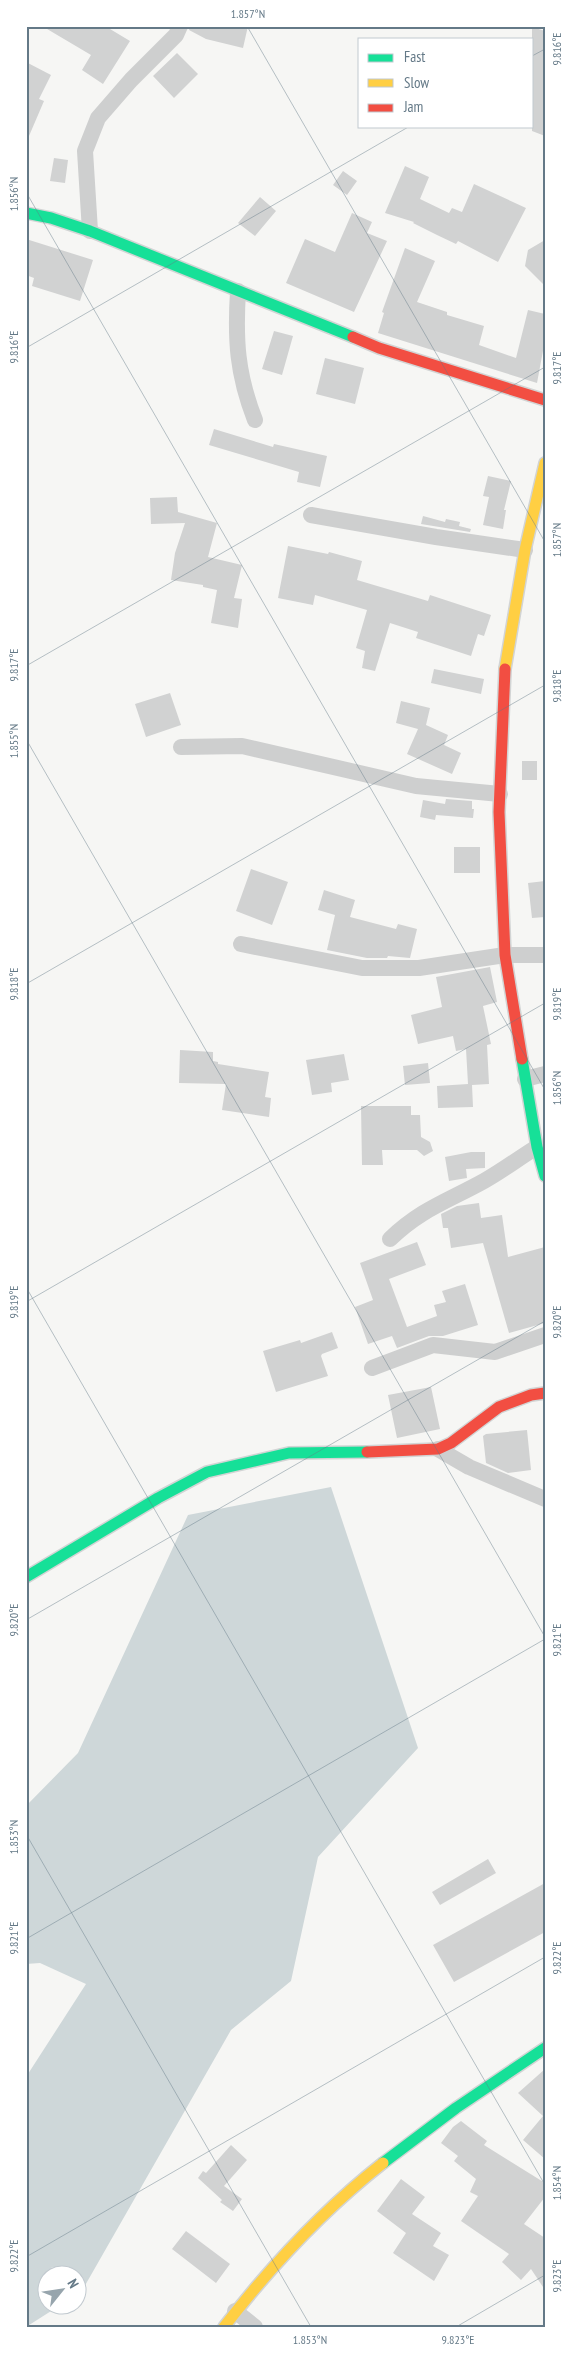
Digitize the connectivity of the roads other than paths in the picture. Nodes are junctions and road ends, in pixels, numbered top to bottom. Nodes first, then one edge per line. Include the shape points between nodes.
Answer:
1 (180, 26) edge
2 (26, 214) edge
3 (90, 231) junction
4 (238, 292) junction
5 (545, 400) edge
6 (255, 420) dead end
7 (545, 463) edge
8 (311, 515) dead end
9 (526, 550) junction
10 (181, 747) dead end
11 (500, 794) junction
12 (241, 944) dead end
13 (505, 955) junction
14 (545, 955) edge
15 (545, 1074) edge
16 (525, 1079) junction
17 (537, 1147) junction
18 (545, 1176) edge
19 (390, 1239) dead end
20 (545, 1335) edge
21 (372, 1368) dead end
22 (545, 1393) edge
23 (438, 1449) junction
24 (545, 1499) edge
25 (26, 1577) edge
26 (545, 2048) edge
27 (235, 2311) junction
28 (224, 2327) edge
29 (255, 2327) edge

1 - 3 street via 176,35 98,118 85,151
2 - 3 street via 51,218
3 - 4 street
4 - 5 street via 379,348
4 - 6 street via 238,356 244,391
7 - 9 street
8 - 9 street
9 - 11 street via 505,672
10 - 11 street via 242,746 416,786
11 - 13 street
12 - 13 street via 362,968 419,968
13 - 14 street
13 - 16 street
15 - 16 street
16 - 17 street
17 - 18 street
17 - 19 street via 485,1180 408,1221
20 - 21 street via 495,1352 433,1345
22 - 23 street via 499,1407
23 - 24 street via 469,1467
23 - 25 street via 289,1453 207,1472
26 - 27 street via 427,2130 333,2204 262,2276
27 - 28 street
27 - 29 street

